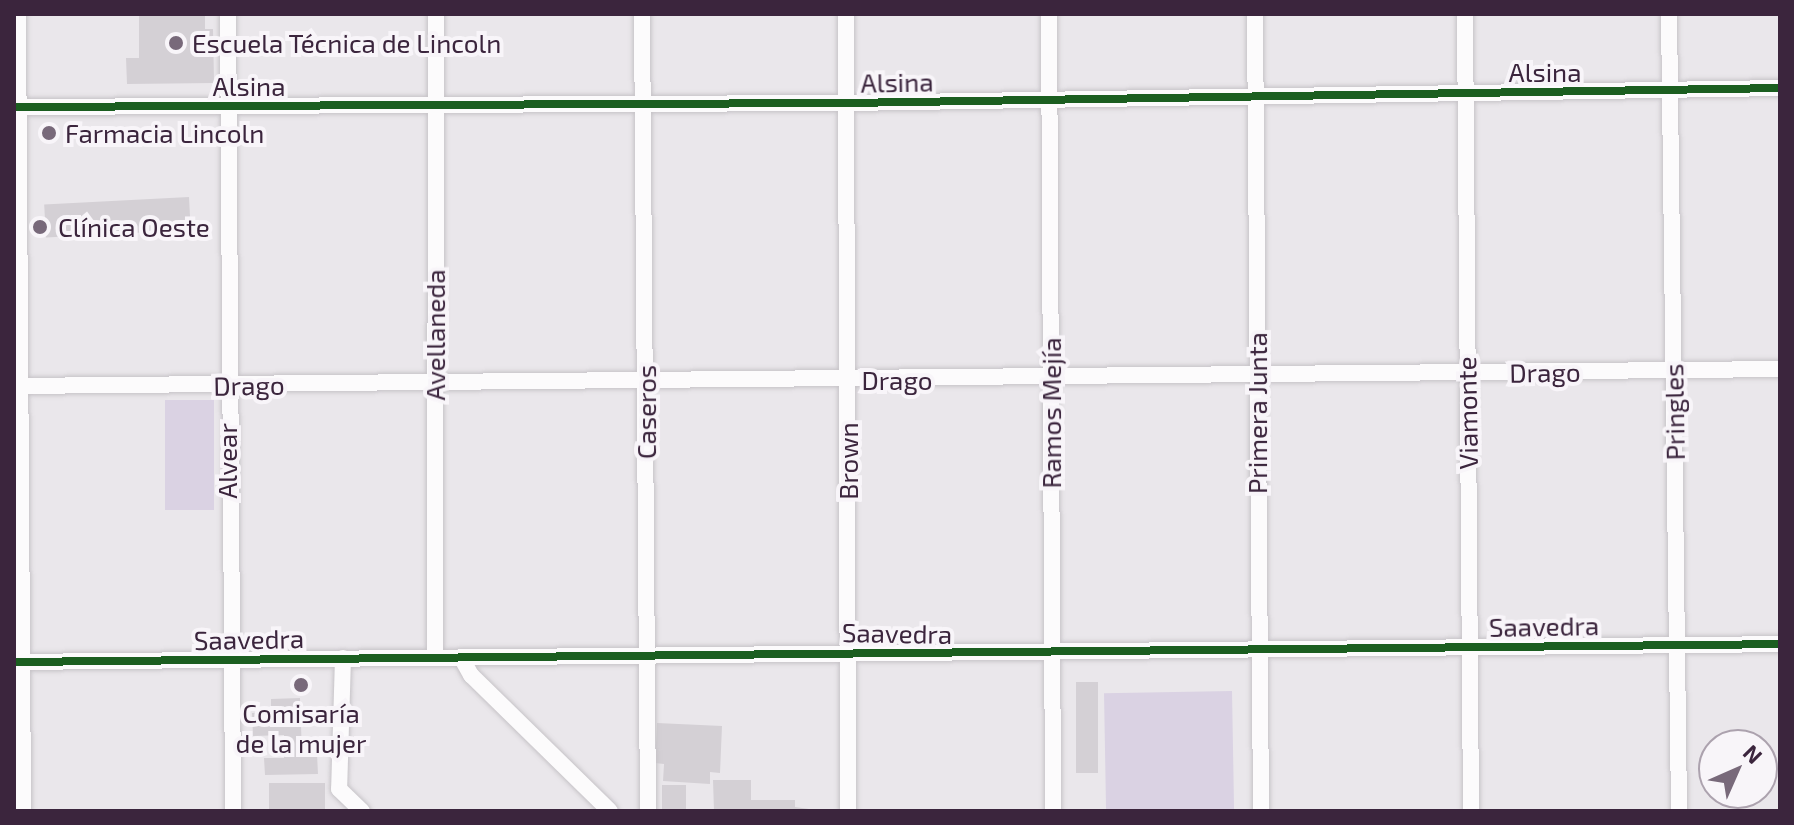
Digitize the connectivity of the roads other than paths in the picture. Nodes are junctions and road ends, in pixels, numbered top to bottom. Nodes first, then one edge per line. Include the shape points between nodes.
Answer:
1 (18, 14) edge
2 (228, 14) edge
3 (436, 14) edge
4 (642, 14) edge
5 (846, 14) edge
6 (1049, 14) edge
7 (1255, 14) edge
8 (1465, 14) edge
9 (1669, 14) edge
10 (1780, 88) edge
11 (1466, 92) junction
12 (1671, 92) junction
13 (1257, 95) junction
14 (1050, 100) junction
15 (644, 101) junction
16 (847, 103) junction
17 (436, 104) junction
18 (230, 106) junction
19 (16, 107) edge
20 (1780, 369) edge
21 (1674, 371) junction
22 (1467, 373) junction
23 (1257, 377) junction
24 (1051, 379) junction
25 (848, 380) junction
26 (435, 381) junction
27 (646, 384) junction
28 (18, 386) edge
29 (227, 386) junction
30 (1676, 643) junction
31 (1780, 644) edge
32 (1470, 648) junction
33 (1258, 650) junction
34 (849, 652) junction
35 (646, 654) junction
36 (435, 655) junction
37 (1051, 655) junction
38 (461, 657) junction
39 (343, 658) junction
40 (228, 659) junction
41 (18, 662) edge
42 (23, 811) edge
43 (233, 811) edge
44 (362, 811) edge
45 (610, 811) edge
46 (648, 811) edge
47 (848, 811) edge
48 (1053, 811) edge
49 (1261, 811) edge
50 (1471, 811) edge
51 (1679, 811) edge

1 - 19 street
2 - 18 street, Alvear
3 - 17 street, Avellaneda
4 - 15 street, Caseros
5 - 16 street, Brown
6 - 14 street, Ramos Mejía
7 - 13 street, Primera Junta
8 - 11 street, Viamonte
9 - 12 street, Pringles
10 - 12 street, Alsina
11 - 12 street, Alsina
11 - 13 street, Alsina
11 - 22 street, Viamonte
12 - 21 street, Pringles
13 - 14 street, Alsina
13 - 23 street, Primera Junta
14 - 16 street, Alsina
14 - 24 street, Ramos Mejía
15 - 16 street, Alsina
15 - 17 street, Alsina
15 - 27 street, Caseros
16 - 25 street, Brown
17 - 18 street, Alsina
17 - 26 street, Avellaneda
18 - 19 street, Alsina
18 - 29 street, Alvear
19 - 28 street
20 - 21 street, Drago
21 - 22 street, Drago
21 - 30 street, Pringles
22 - 23 street, Drago
22 - 32 street, Viamonte
23 - 24 street, Drago
23 - 33 street, Primera Junta
24 - 25 street, Drago
24 - 37 street, Ramos Mejía
25 - 27 street, Drago
25 - 34 street, Brown
26 - 27 street, Drago
26 - 29 street, Drago
26 - 36 street, Avellaneda
27 - 35 street, Caseros
28 - 29 street, Drago
28 - 41 street
29 - 40 street, Alvear
30 - 31 street, Saavedra
30 - 32 street, Saavedra
30 - 51 street, Pringles
32 - 33 street, Saavedra
32 - 50 street, Viamonte
33 - 37 street, Saavedra
33 - 49 street, Primera Junta
34 - 35 street, Saavedra
34 - 37 street, Saavedra
34 - 47 street, Brown
35 - 38 street, Saavedra
35 - 46 street, Caseros
36 - 38 street, Saavedra
36 - 39 street, Saavedra
37 - 48 street, Ramos Mejía
38 - 45 street via 471,675
39 - 40 street, Saavedra
39 - 44 street via 339,789
40 - 41 street, Saavedra
40 - 43 street, Alvear
41 - 42 street

